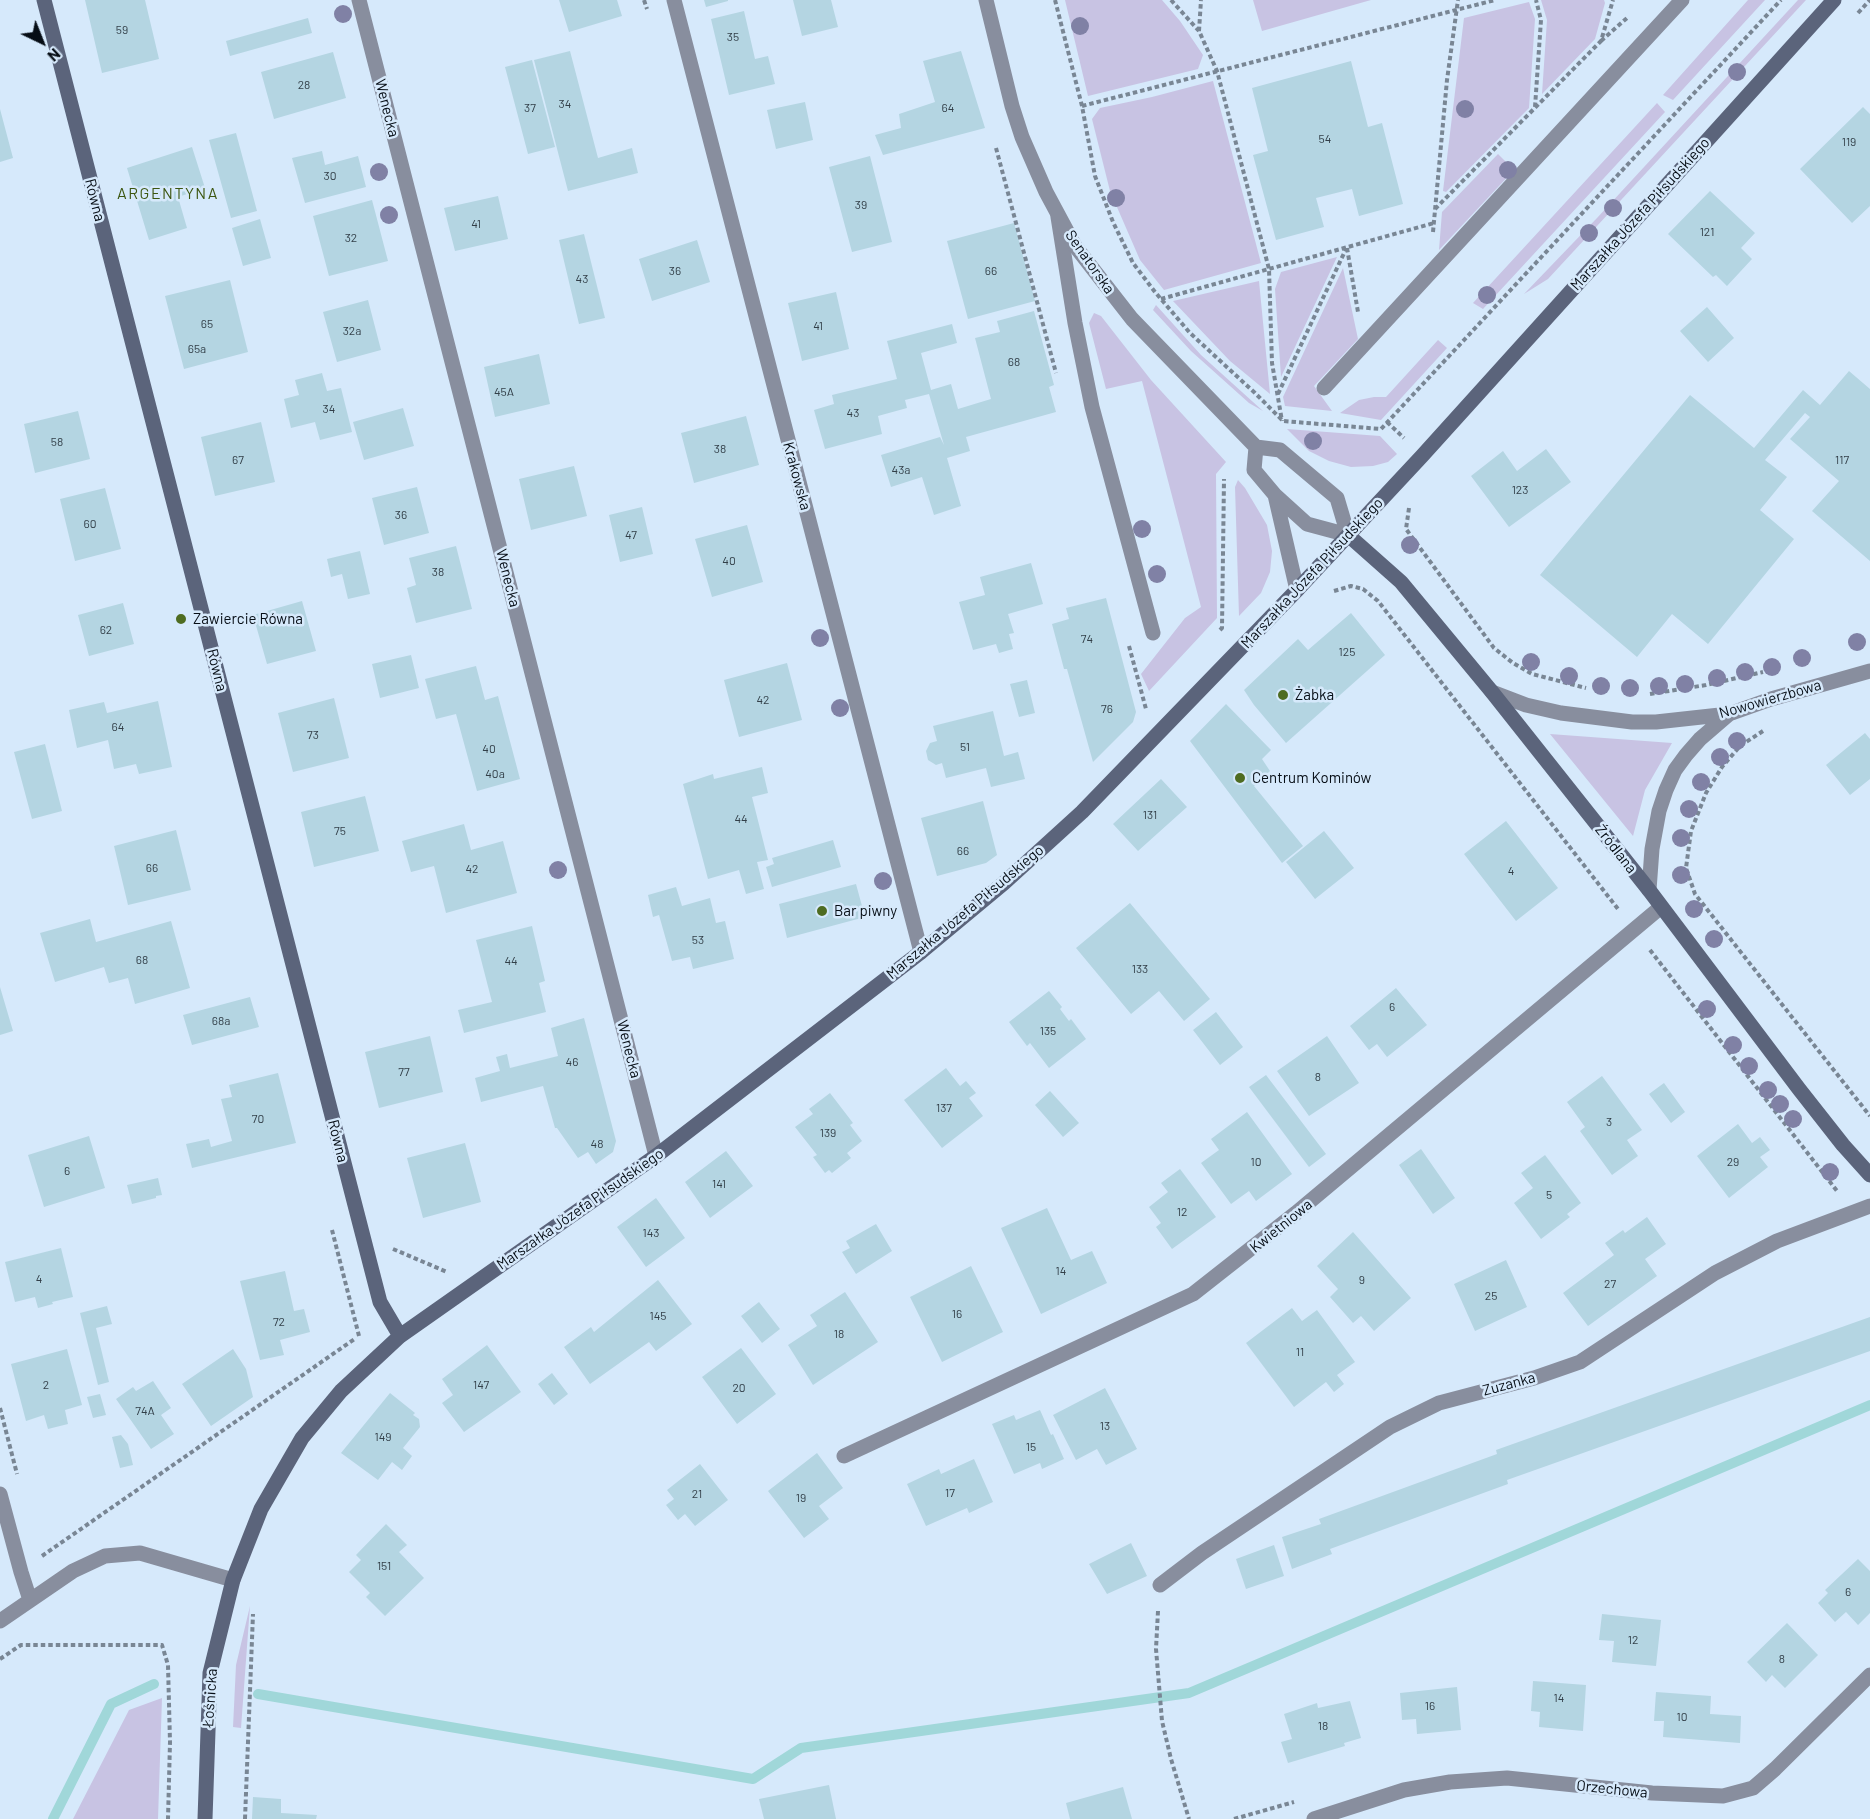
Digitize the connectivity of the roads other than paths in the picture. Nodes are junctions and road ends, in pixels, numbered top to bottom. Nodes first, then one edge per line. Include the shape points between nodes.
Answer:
1 (44, 0) edge
2 (359, 0) edge
3 (674, 0) edge
4 (986, 0) edge
5 (1682, 0) edge
6 (1834, 0) edge
7 (1058, 214) junction
8 (1324, 388) dead end
9 (1256, 447) junction
10 (1275, 495) junction
11 (1348, 535) junction
12 (1297, 590) junction
13 (1153, 633) dead end
14 (1870, 671) edge
15 (1492, 692) junction
16 (1729, 714) junction
17 (1649, 890) junction
18 (1661, 907) junction
19 (921, 952) junction
20 (656, 1156) junction
21 (1870, 1175) edge
22 (1863, 1209) edge
23 (400, 1336) junction
24 (844, 1456) dead end
25 (0, 1494) edge
26 (233, 1580) junction
27 (1160, 1585) road end
28 (30, 1600) junction
29 (0, 1621) edge
30 (1870, 1676) edge
31 (205, 1819) edge
32 (1314, 1819) edge

1 - 23 street, Równa via 380,1302
2 - 20 street, Wenecka
3 - 19 street, Krakowska
4 - 7 street, Senatorska via 1022,137
5 - 8 street
6 - 11 street, Marszałka Józefa Piłsudskiego
7 - 9 street, Senatorska via 1075,246 1132,319
7 - 13 street via 1092,407
9 - 10 street via 1254,470
9 - 11 street via 1281,450 1337,498
10 - 11 street via 1307,524
10 - 12 street
11 - 12 street, Marszałka Józefa Piłsudskiego
11 - 15 street, Źródlana via 1401,582
12 - 19 street, Marszałka Józefa Piłsudskiego via 1082,812
14 - 16 street, Nowowierzbowa
15 - 16 street, Nowowierzbowa via 1545,710 1632,722
15 - 17 street, Źródlana
16 - 17 street via 1675,770 1659,811
17 - 18 street, Źródlana
18 - 21 street, Źródlana via 1806,1098
18 - 24 street, Kwietniowa via 1296,1214 1193,1294
19 - 20 street, Marszałka Józefa Piłsudskiego
20 - 23 street, Marszałka Józefa Piłsudskiego
22 - 27 street, Zuzanka via 1777,1241 1715,1273 1580,1362 1439,1403 1390,1427
23 - 26 street, Marszałka Józefa Piłsudskiego via 341,1391 302,1438 261,1509
25 - 28 street
26 - 28 street via 140,1553 105,1556 73,1571
26 - 31 street, Łośnicka via 210,1673
28 - 29 street
30 - 32 street, Orzechowa via 1753,1788 1723,1796 1507,1778 1404,1790

